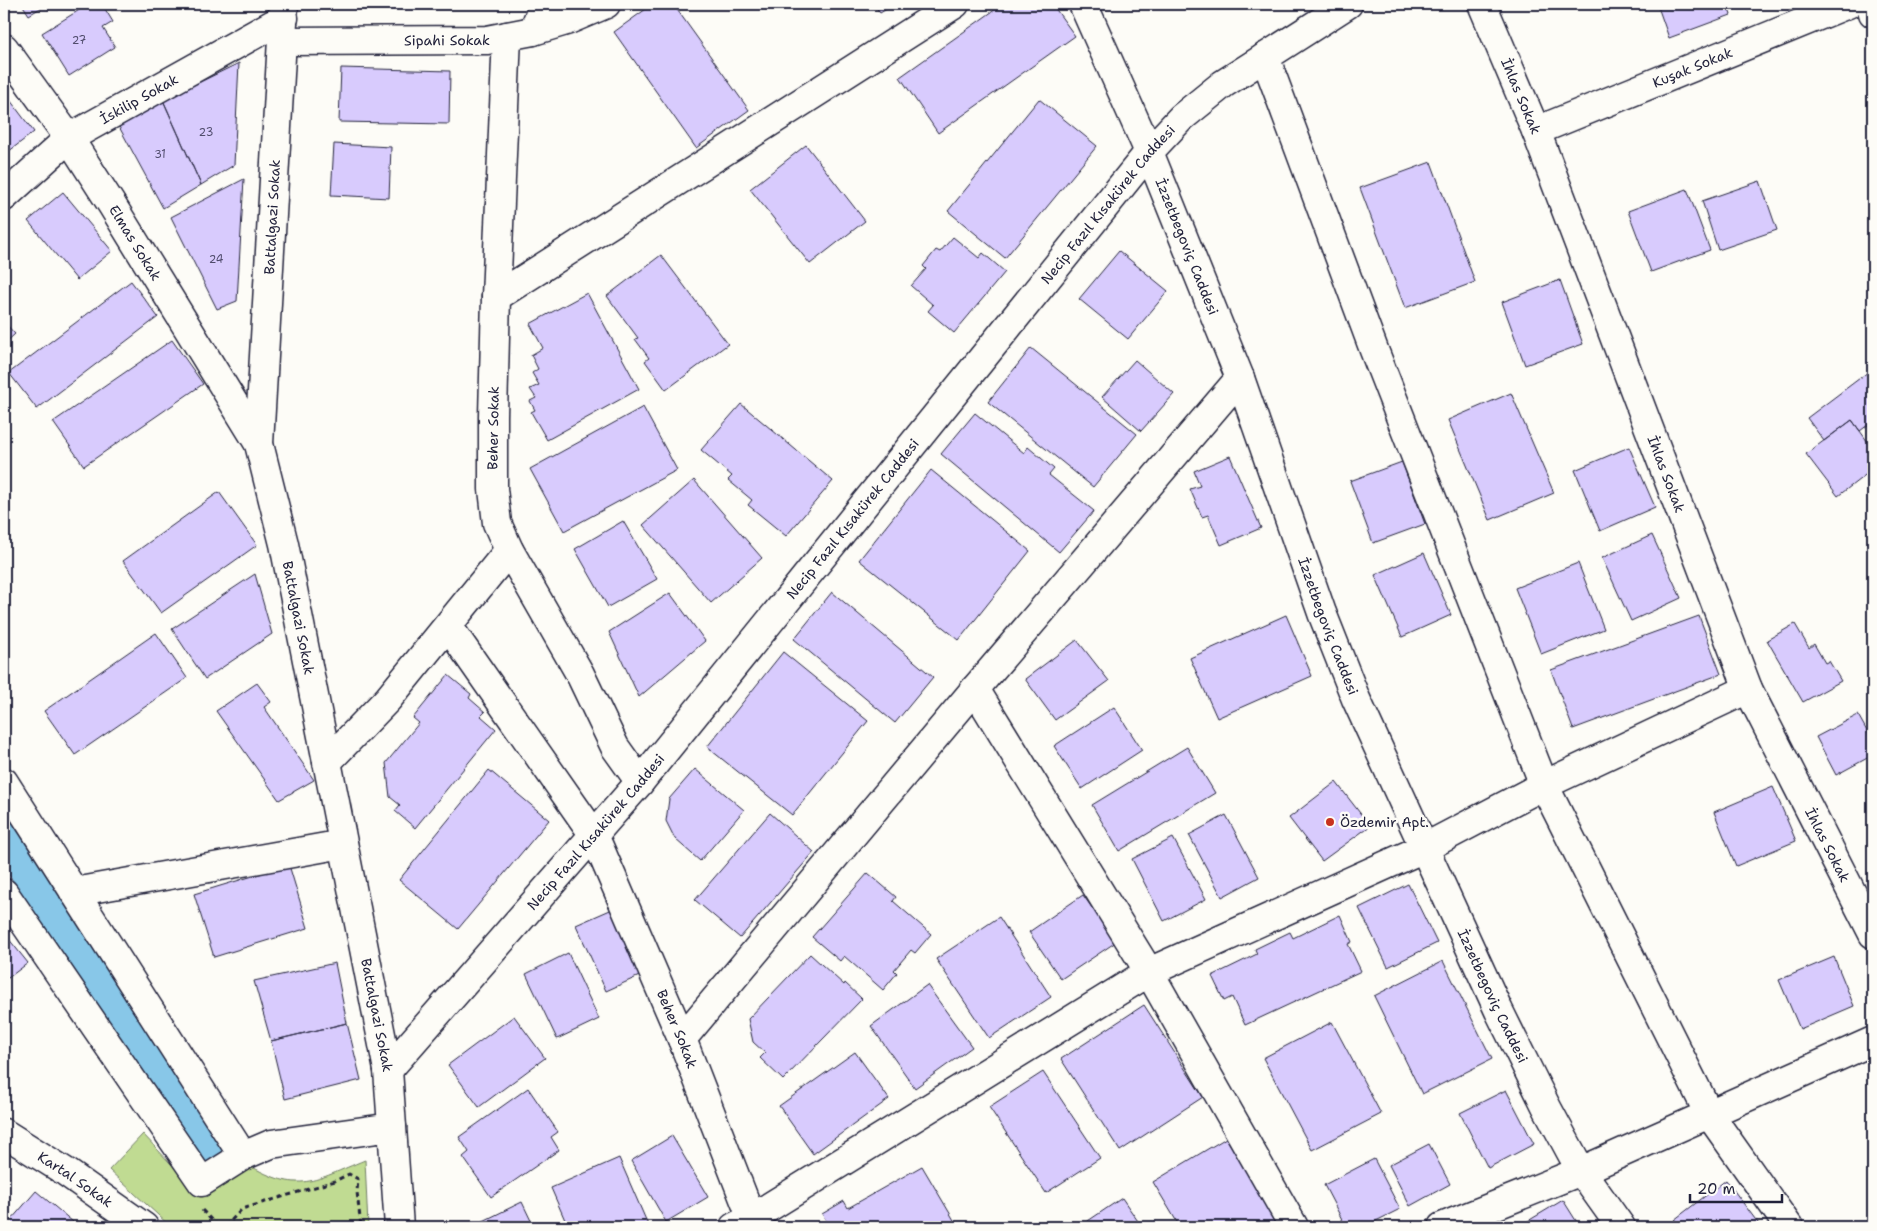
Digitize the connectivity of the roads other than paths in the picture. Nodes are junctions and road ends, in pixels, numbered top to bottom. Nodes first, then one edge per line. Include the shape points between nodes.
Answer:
1 (544, 4) edge
2 (606, 4) edge
3 (955, 4) edge
4 (1083, 4) edge
5 (1348, 4) edge
6 (1482, 4) edge
7 (1848, 4) edge
8 (1871, 4) edge
9 (1873, 13) edge
10 (284, 21) edge
11 (520, 33) junction
12 (4, 48) edge
13 (1265, 57) junction
14 (1536, 131) junction
15 (68, 138) junction
16 (1148, 152) junction
17 (4, 197) edge
18 (496, 297) junction
19 (1240, 378) junction
20 (259, 444) junction
21 (509, 550) junction
22 (448, 626) junction
23 (975, 689) junction
24 (1748, 689) junction
25 (327, 762) junction
26 (4, 782) edge
27 (640, 782) junction
28 (1544, 785) junction
29 (594, 835) junction
30 (343, 844) junction
31 (1424, 848) junction
32 (74, 892) junction
33 (5, 898) edge
34 (1873, 934) edge
35 (1149, 972) junction
36 (682, 1039) junction
37 (1873, 1041) edge
38 (388, 1070) junction
39 (1708, 1114) junction
40 (392, 1127) junction
41 (4, 1133) edge
42 (243, 1156) junction
43 (1581, 1171) junction
44 (746, 1224) edge
45 (144, 1227) edge
46 (399, 1227) edge
47 (1294, 1227) edge
48 (1442, 1227) edge
49 (1621, 1227) edge
50 (1789, 1227) edge

1 - 11 street, Beher Sokak
2 - 11 street, Sipahi Sokak via 566,21
3 - 18 street
4 - 16 street, İzzetbegoviç Caddesi
5 - 13 street, Necip Fazıl Kısakürek Caddesi
6 - 14 street, İhlas Sokak
7 - 14 street, Kuşak Sokak
8 - 9 street
10 - 11 street, Sipahi Sokak via 486,40
10 - 15 street, İskilip Sokak
10 - 20 street, Battalgazi Sokak
11 - 18 street, Beher Sokak
12 - 15 street, Elmas Sokak
13 - 16 street, Necip Fazıl Kısakürek Caddesi via 1201,100
13 - 28 street via 1374,350
14 - 24 street, İhlas Sokak
15 - 17 street, İskilip Sokak
15 - 20 street, Elmas Sokak
16 - 19 street, İzzetbegoviç Caddesi
16 - 27 street, Necip Fazıl Kısakürek Caddesi
18 - 21 street, Beher Sokak via 493,489 497,523
19 - 23 street
19 - 31 street, İzzetbegoviç Caddesi via 1322,614 1356,699
20 - 25 street, Battalgazi Sokak via 284,544
21 - 22 street
21 - 27 street, Beher Sokak via 580,674 615,747
22 - 25 street via 388,699
22 - 29 street, Beher Sokak
23 - 35 street
23 - 36 street
24 - 28 street
24 - 34 street, İhlas Sokak
25 - 30 street, Battalgazi Sokak
26 - 32 street
27 - 29 street, Necip Fazıl Kısakürek Caddesi
28 - 31 street
28 - 39 street
29 - 36 street, Beher Sokak
29 - 38 street, Necip Fazıl Kısakürek Caddesi
30 - 32 street
30 - 38 street, Battalgazi Sokak
31 - 35 street
31 - 43 street, İzzetbegoviç Caddesi via 1504,1020
32 - 42 street
33 - 42 street via 202,1182
35 - 44 street
35 - 47 street
36 - 44 street, Beher Sokak
37 - 39 street
38 - 40 street, Battalgazi Sokak
39 - 43 street
39 - 50 street
40 - 42 street via 272,1144
40 - 46 street, Battalgazi Sokak
41 - 45 street, Kartal Sokak
43 - 48 street
43 - 49 street, İzzetbegoviç Caddesi

